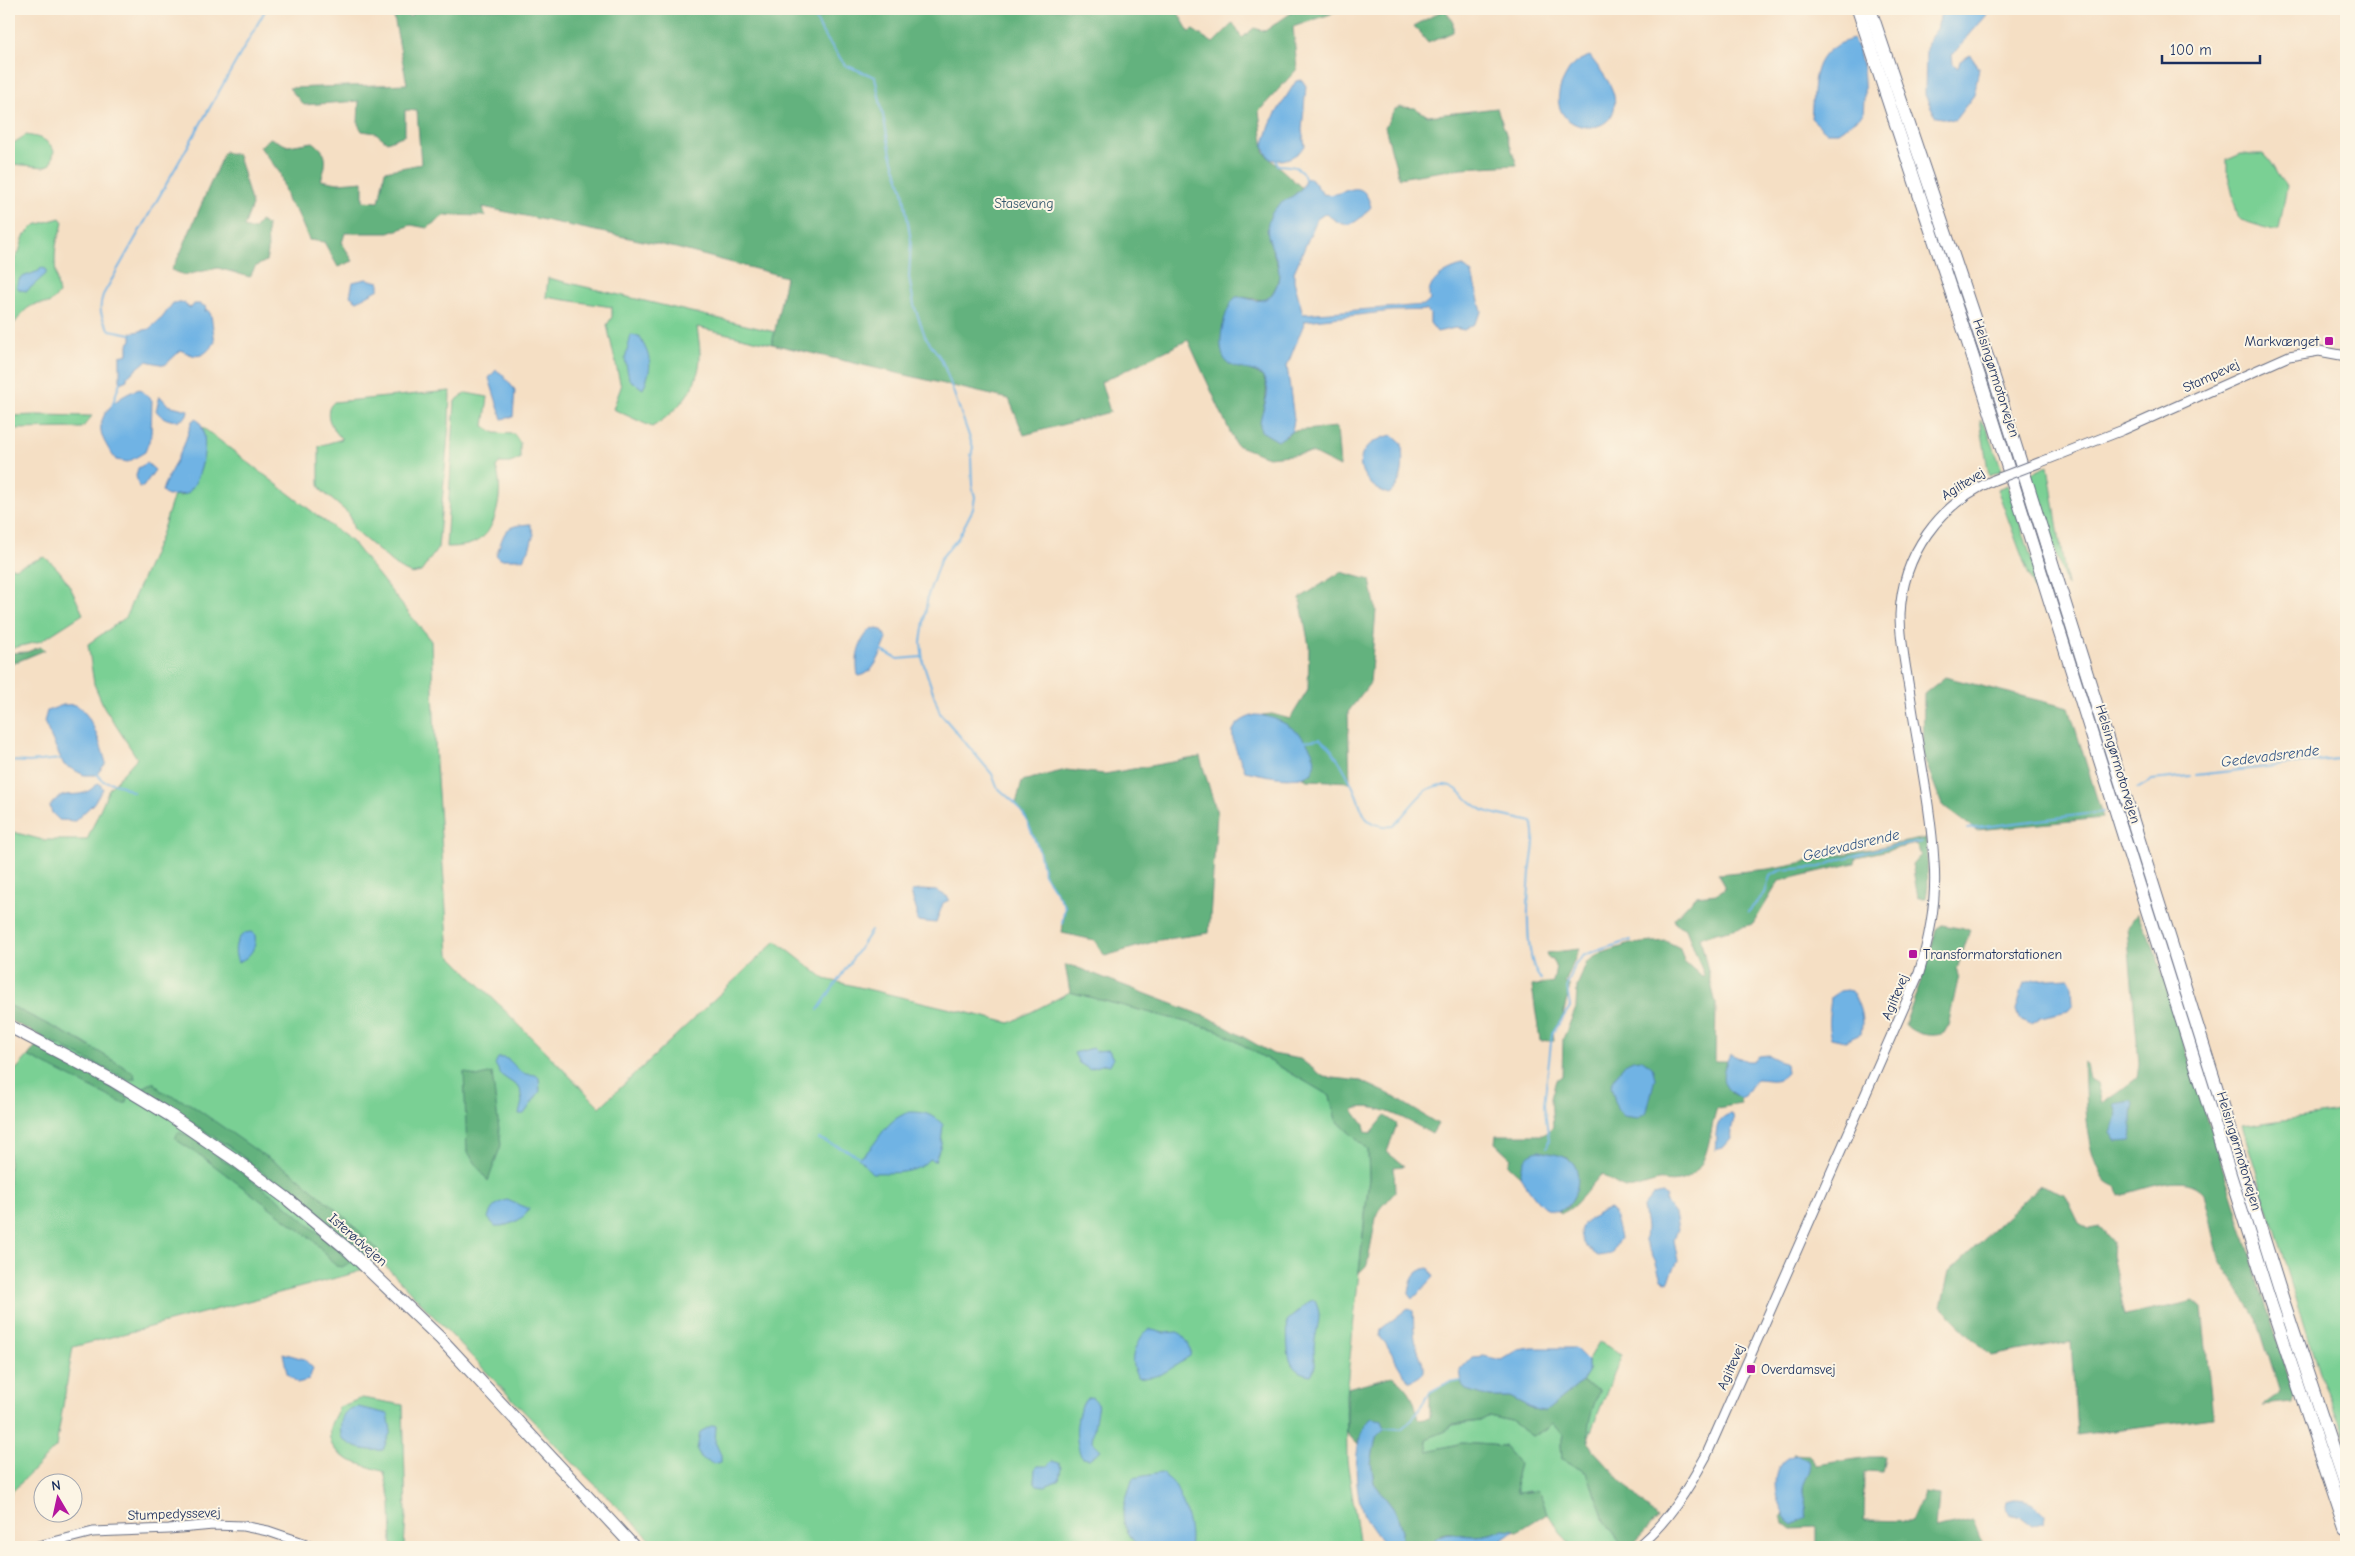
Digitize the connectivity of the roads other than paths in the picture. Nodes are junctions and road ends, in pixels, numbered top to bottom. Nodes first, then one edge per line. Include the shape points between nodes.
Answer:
1 (1858, 9) edge
2 (1870, 9) edge
3 (2346, 356) edge
4 (2118, 432) joint
5 (9, 1026) edge
6 (2346, 1490) edge
7 (2346, 1529) edge
8 (634, 1546) edge
9 (34, 1547) edge
10 (315, 1547) edge
11 (1637, 1547) edge

1 - 7 highway, Helsingørmotorvejen via 1982,384 2268,1295
2 - 6 highway, Helsingørmotorvejen via 1992,371 2283,1300
3 - 4 street, Stampevej via 2319,351 2289,356
4 - 11 street, Agiltevej, bridge via 1994,480 1959,500 1932,526 1912,560 1902,595 1901,637 1934,863 1932,923 1920,973 1706,1456 1677,1504
5 - 8 highway, Isterødvejen via 44,1042 171,1116 286,1198 352,1254 441,1339
9 - 10 street, Stumpedyssevej via 93,1532 213,1525 268,1531

